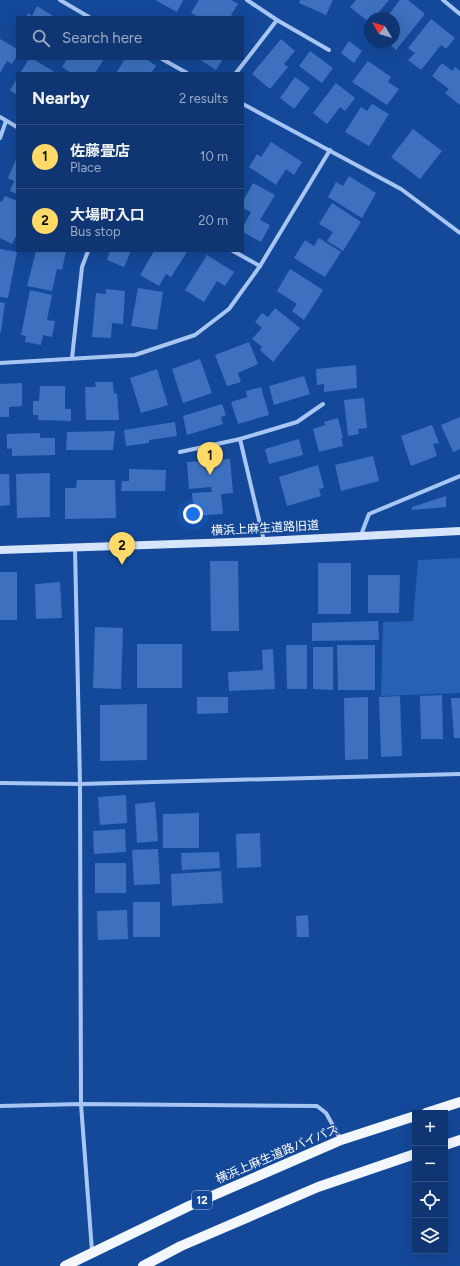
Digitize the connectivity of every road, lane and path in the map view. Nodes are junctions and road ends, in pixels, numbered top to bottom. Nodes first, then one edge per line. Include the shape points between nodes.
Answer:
1 (60, 0) edge
2 (247, 0) edge
3 (444, 0) edge
4 (460, 14) edge
5 (87, 16) edge
6 (277, 20) junction
7 (329, 50) dead end
8 (164, 60) edge
9 (185, 72) edge
10 (237, 72) edge
11 (244, 105) edge
12 (0, 117) edge
13 (6, 121) junction
14 (16, 126) edge
15 (0, 138) edge
16 (330, 150) junction
17 (460, 233) edge
18 (88, 252) edge
19 (235, 252) edge
20 (260, 266) junction
21 (72, 358) junction
22 (0, 363) edge
23 (323, 404) dead end
24 (240, 439) junction
25 (180, 452) dead end
26 (460, 476) edge
27 (460, 531) edge
28 (361, 536) junction
29 (264, 541) junction
30 (75, 548) junction
31 (0, 550) edge
32 (460, 774) edge
33 (0, 783) edge
34 (80, 784) junction
35 (460, 1102) edge
36 (81, 1104) junction
37 (0, 1106) edge
38 (435, 1110) edge
39 (412, 1117) edge
40 (341, 1140) junction
41 (460, 1140) edge
42 (448, 1144) edge
43 (412, 1155) edge
44 (92, 1252) junction
45 (65, 1266) edge
46 (143, 1266) edge

1 - 5 street
2 - 6 street
3 - 4 street
6 - 7 street
6 - 10 street
8 - 9 street
11 - 16 street
12 - 13 street
13 - 14 street
13 - 15 street
16 - 17 street via 401,189
16 - 20 street
18 - 21 street via 82,267
19 - 20 street
20 - 21 street via 229,309 195,335 135,356
21 - 22 street
23 - 24 street via 297,422
24 - 25 street
24 - 29 street
26 - 28 street via 369,514
27 - 28 street, 横浜上麻生道路旧道
28 - 29 street, 横浜上麻生道路旧道
29 - 30 street, 横浜上麻生道路旧道
30 - 31 street, 横浜上麻生道路旧道
30 - 34 street
32 - 34 street
33 - 34 street
34 - 36 street
35 - 38 main road
36 - 37 street
36 - 40 street via 317,1106 326,1112
36 - 44 street
39 - 40 main road, 横浜上麻生道路バイパス / 12
40 - 44 main road, 横浜上麻生道路バイパス / 12 via 189,1206
41 - 42 main road
43 - 46 main road via 318,1187 181,1246
44 - 45 main road, 横浜上麻生道路バイパス / 12

